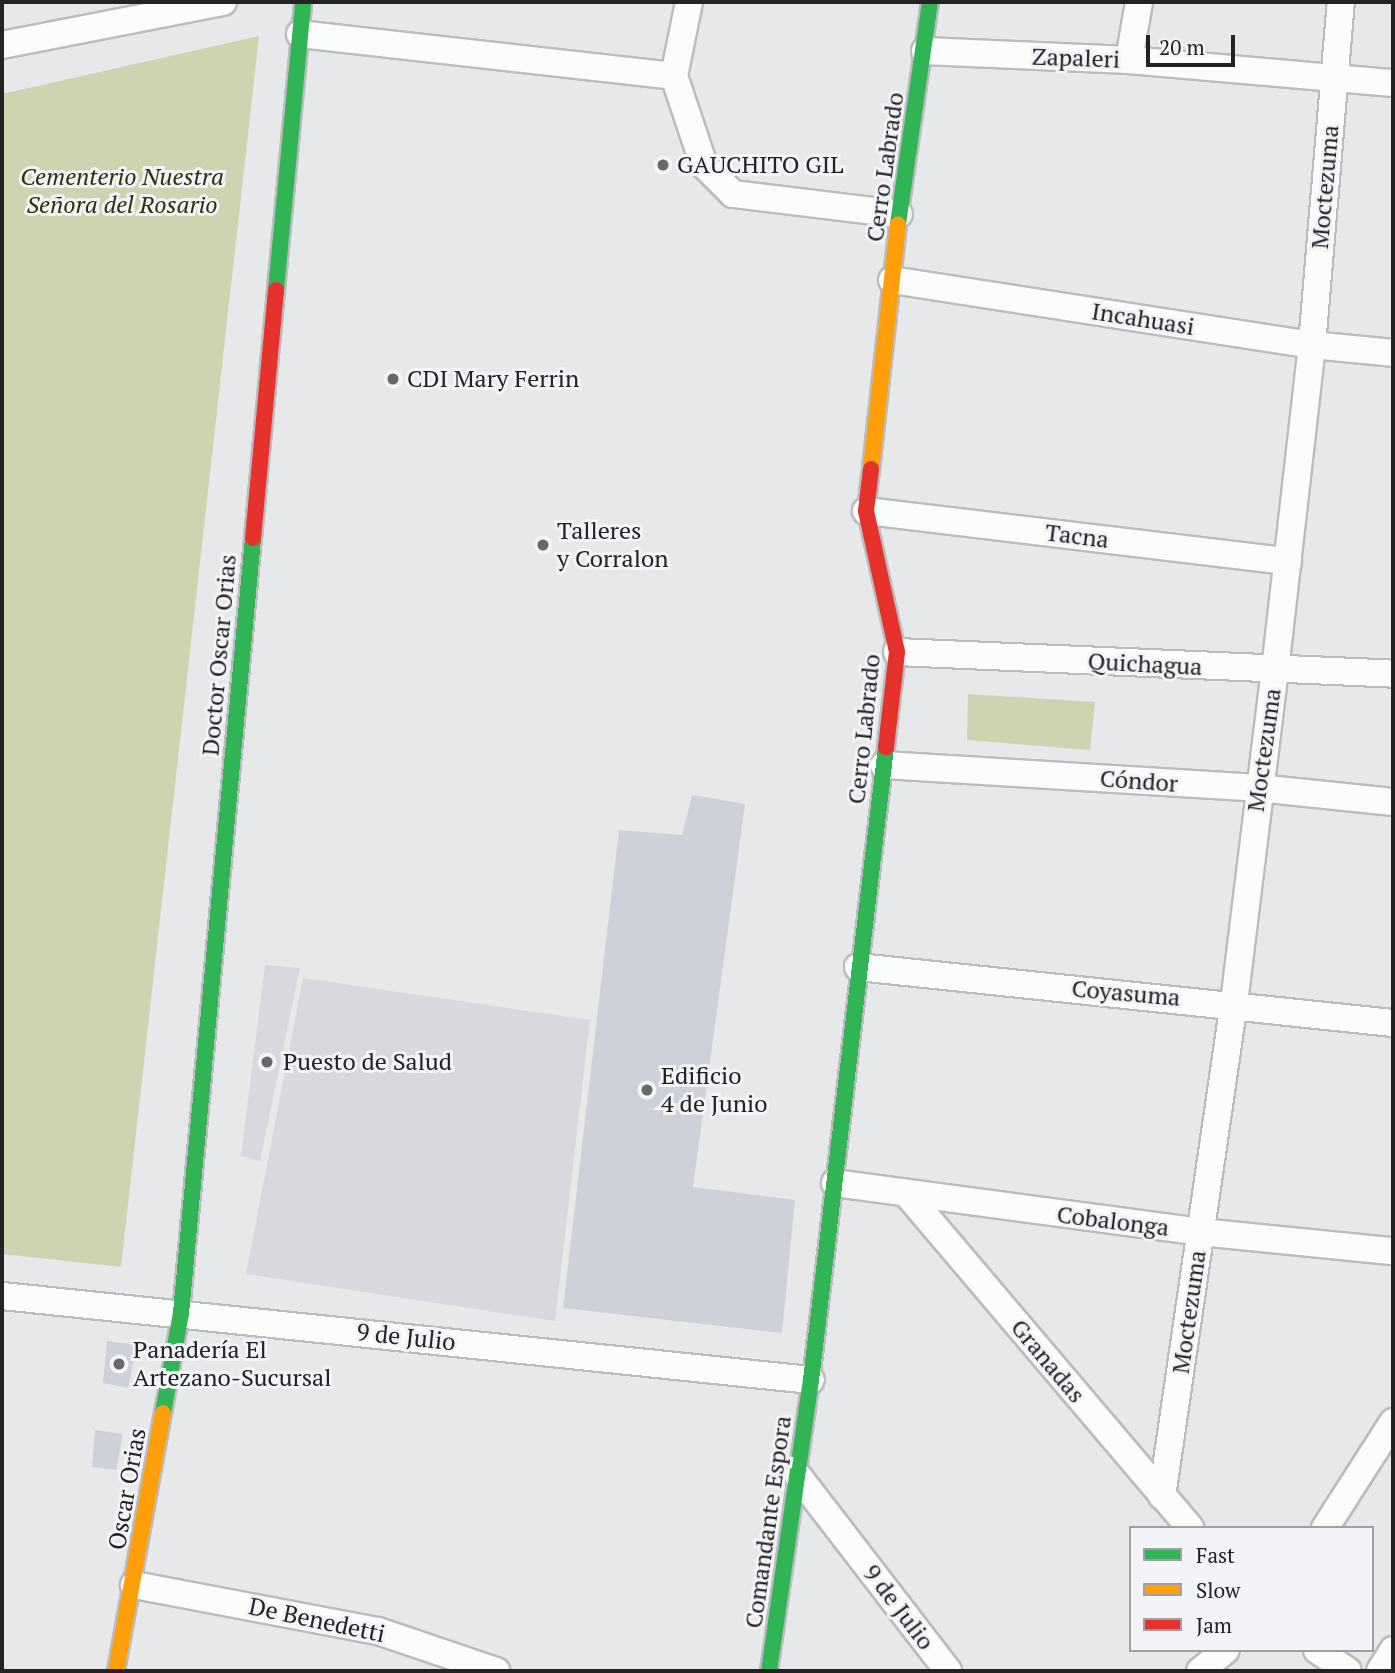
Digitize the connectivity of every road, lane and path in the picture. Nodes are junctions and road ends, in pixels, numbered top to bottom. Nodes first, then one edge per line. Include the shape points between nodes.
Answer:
1 (223, 2) edge
2 (303, 2) edge
3 (689, 2) edge
4 (930, 2) edge
5 (1139, 2) edge
6 (1341, 2) edge
7 (300, 34) junction
8 (2, 45) edge
9 (925, 51) junction
10 (1129, 60) junction
11 (674, 76) junction
12 (1334, 78) junction
13 (1393, 83) edge
14 (899, 215) junction
15 (892, 280) junction
16 (1312, 345) junction
17 (1393, 353) edge
18 (866, 510) junction
19 (1288, 561) junction
20 (897, 652) junction
21 (1275, 670) junction
22 (1393, 674) edge
23 (884, 765) junction
24 (1258, 788) junction
25 (1393, 802) edge
26 (858, 967) junction
27 (1234, 1003) junction
28 (1393, 1023) edge
29 (835, 1183) junction
30 (907, 1194) junction
31 (1201, 1232) junction
32 (1393, 1251) edge
33 (2, 1296) edge
34 (181, 1313) junction
35 (811, 1380) junction
36 (1393, 1422) edge
37 (798, 1476) junction
38 (1162, 1496) junction
39 (1188, 1526) edge
40 (1326, 1526) edge
41 (134, 1585) junction
42 (1393, 1650) edge
43 (1224, 1652) edge
44 (1320, 1652) edge
45 (116, 1671) edge
46 (496, 1671) edge
47 (769, 1671) edge
48 (948, 1671) edge
49 (1200, 1671) edge
50 (1348, 1671) edge
51 (1380, 1671) edge

1 - 8 street
2 - 7 street, Doctor Oscar Orias
3 - 11 street
4 - 9 street, Cerro Labrado
5 - 10 street
6 - 12 street, Moctezuma
7 - 11 street
7 - 34 street, Doctor Oscar Orias
9 - 10 street, Zapaleri
9 - 14 street, Cerro Labrado
10 - 12 street, Zapaleri
11 - 14 street via 704,165 733,194
12 - 13 street, Zapaleri
12 - 16 street, Moctezuma
14 - 15 street, Cerro Labrado
15 - 16 street, Incahuasi
15 - 18 street, Cerro Labrado
16 - 17 street, Incahuasi
16 - 19 street, Moctezuma
18 - 19 street, Tacna
18 - 20 street, Cerro Labrado
19 - 21 street, Moctezuma
20 - 21 street, Quichagua
20 - 23 street, Cerro Labrado
21 - 22 street, Quichagua
21 - 24 street, Moctezuma
23 - 24 street, Cóndor
23 - 26 street, Cerro Labrado
24 - 25 street, Cóndor
24 - 27 street, Moctezuma
26 - 27 street, Coyasuma
26 - 29 street, Cerro Labrado
27 - 28 street, Coyasuma
27 - 31 street, Moctezuma
29 - 30 street, Cobalonga
29 - 35 street, Cerro Labrado
30 - 31 street, Cobalonga
30 - 38 street, Granadas
31 - 32 street, Cobalonga
31 - 38 street, Moctezuma
33 - 34 street, 9 de Julio
34 - 35 street, 9 de Julio
34 - 41 street, Oscar Orias
35 - 37 street, Comandante Espora
36 - 40 street
37 - 47 street, Comandante Espora
37 - 48 street, 9 de Julio
38 - 39 street, Granadas
41 - 45 street, Oscar Orias
41 - 46 street, De Benedetti via 378,1631
42 - 51 street
43 - 49 street
44 - 50 street

